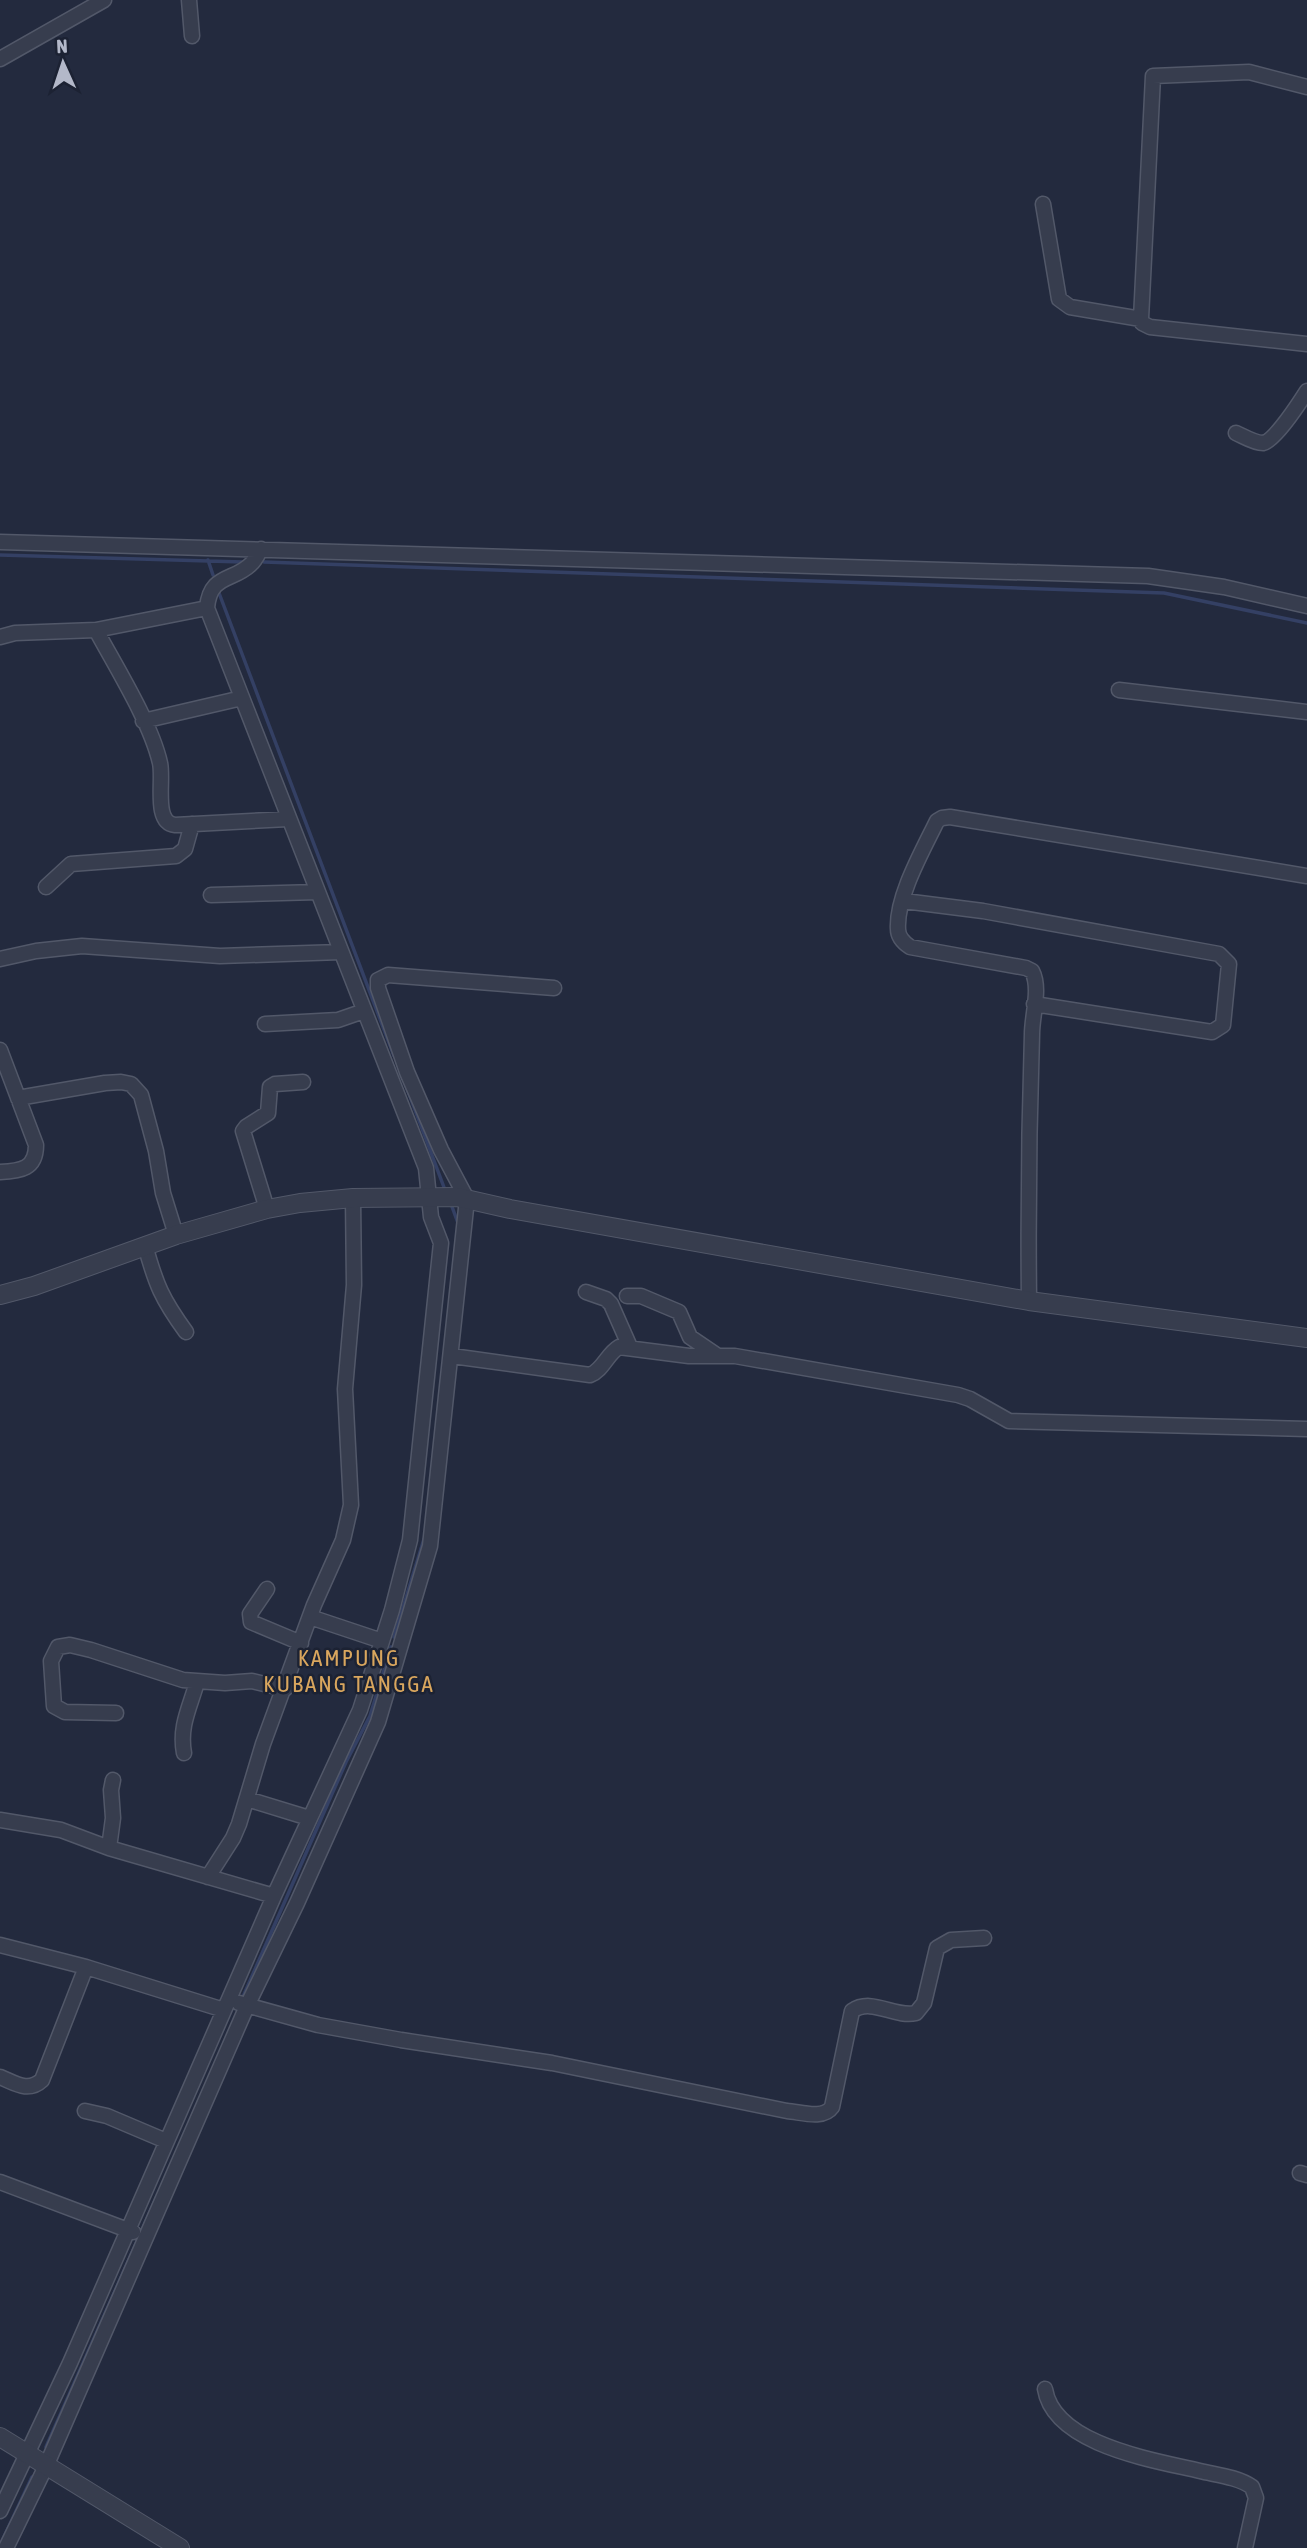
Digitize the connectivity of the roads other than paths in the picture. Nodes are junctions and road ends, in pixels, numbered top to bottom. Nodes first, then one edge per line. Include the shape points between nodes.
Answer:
1 (104, 0) edge
2 (189, 0) edge
3 (192, 36) dead end
4 (0, 59) edge
5 (1307, 88) edge
6 (1042, 205) dead end
7 (1140, 320) junction
8 (1307, 344) edge
9 (1307, 391) edge
10 (1236, 433) dead end
11 (0, 542) edge
12 (261, 549) junction
13 (1307, 606) edge
14 (207, 608) junction
15 (96, 630) junction
16 (0, 637) edge
17 (1119, 691) dead end
18 (242, 698) junction
19 (1307, 712) edge
20 (144, 720) junction
21 (288, 819) junction
22 (192, 824) junction
23 (1307, 876) edge
24 (46, 887) dead end
25 (318, 892) junction
26 (212, 895) dead end
27 (904, 901) junction
28 (341, 952) junction
29 (0, 959) edge
30 (554, 988) dead end
31 (1034, 1004) junction
32 (364, 1011) junction
33 (265, 1024) dead end
34 (0, 1050) edge
35 (303, 1082) dead end
36 (18, 1098) junction
37 (0, 1172) edge
38 (433, 1197) junction
39 (354, 1198) junction
40 (462, 1198) junction
41 (267, 1209) junction
42 (176, 1235) junction
43 (145, 1245) junction
44 (586, 1292) dead end
45 (0, 1295) edge
46 (627, 1296) dead end
47 (1029, 1301) junction
48 (186, 1332) dead end
49 (1307, 1338) edge
50 (630, 1347) junction
51 (452, 1356) junction
52 (718, 1356) junction
53 (1307, 1429) edge
54 (267, 1589) dead end
55 (310, 1617) junction
56 (382, 1641) junction
57 (300, 1643) junction
58 (197, 1682) junction
59 (285, 1689) junction
60 (116, 1713) dead end
61 (361, 1731) junction
62 (184, 1753) dead end
63 (113, 1780) dead end
64 (247, 1799) junction
65 (309, 1818) junction
66 (0, 1820) edge
67 (109, 1848) junction
68 (208, 1877) junction
69 (274, 1896) junction
70 (984, 1938) dead end
71 (0, 1945) edge
72 (86, 1967) junction
73 (235, 2004) junction
74 (0, 2077) edge
75 (85, 2111) dead end
76 (166, 2141) junction
77 (0, 2182) edge
78 (137, 2233) junction
79 (1045, 2389) dead end
80 (0, 2437) edge
81 (28, 2453) junction
82 (47, 2464) junction
83 (0, 2511) edge
84 (6, 2548) edge
85 (180, 2548) edge
86 (1245, 2548) edge

1 - 4 street
2 - 3 street
5 - 7 street via 1249,72 1153,76
6 - 7 street via 1059,299 1070,307
7 - 8 street via 1150,327
9 - 10 street via 1267,442
11 - 12 street
12 - 13 street via 1148,576
12 - 14 street via 250,565 215,585
14 - 15 street
14 - 18 street
15 - 16 street
15 - 20 street
17 - 19 street
18 - 20 street
18 - 21 street
20 - 22 street via 161,763 164,821
21 - 22 street
21 - 25 street
22 - 24 street via 182,853 71,864
23 - 27 street via 946,817 937,821
25 - 26 street
25 - 28 street
27 - 31 street via 898,929 906,945 1026,968 1037,982
27 - 31 street via 1219,954 1229,964 1223,1025 1212,1032
28 - 29 street via 220,956 82,946
28 - 32 street
30 - 40 street via 388,975 378,980 407,1072
31 - 47 street via 1028,1147
32 - 33 street via 338,1020
32 - 38 street via 426,1168
34 - 36 street
35 - 41 street via 270,1087 268,1113 243,1131
36 - 37 street via 36,1145 36,1158 26,1167
36 - 42 street via 105,1083 131,1084 141,1095
38 - 39 street
38 - 40 street
38 - 56 street via 431,1217 441,1253 418,1475 410,1540
39 - 41 street
39 - 55 street via 354,1285 345,1389 351,1505 343,1540
40 - 47 street
40 - 51 street
41 - 42 street
42 - 43 street
43 - 45 street
43 - 48 street via 157,1288
44 - 50 street via 611,1304
46 - 52 street via 652,1300 679,1312 690,1336
47 - 49 street
50 - 51 street via 615,1348 590,1375
50 - 52 street
51 - 61 street via 430,1546
52 - 53 street via 958,1395 1013,1422
54 - 57 street via 250,1614 251,1622
55 - 56 street
55 - 57 street
56 - 61 street
57 - 59 street
58 - 59 street via 252,1681
58 - 60 street via 91,1650 58,1647 51,1661 54,1706 65,1712
58 - 62 street via 183,1724
59 - 64 street
61 - 65 street
61 - 73 street via 297,1903
63 - 67 street
64 - 65 street
64 - 68 street via 233,1838
65 - 69 street
66 - 67 street via 61,1830
67 - 68 street
68 - 69 street
69 - 73 street
70 - 73 street via 951,1941 937,1948 924,2003 916,2012 904,2014 870,2006 852,2011 832,2107 822,2114 787,2111 552,2063 332,2028
71 - 72 street
72 - 73 street
72 - 74 street via 42,2080 24,2087
73 - 76 street
73 - 78 street
75 - 76 street
76 - 78 street
77 - 78 street
78 - 81 street
78 - 82 street
79 - 86 street via 1053,2413 1104,2444 1252,2487 1256,2498
80 - 81 street
81 - 82 street
81 - 83 street
82 - 84 street
82 - 85 street

